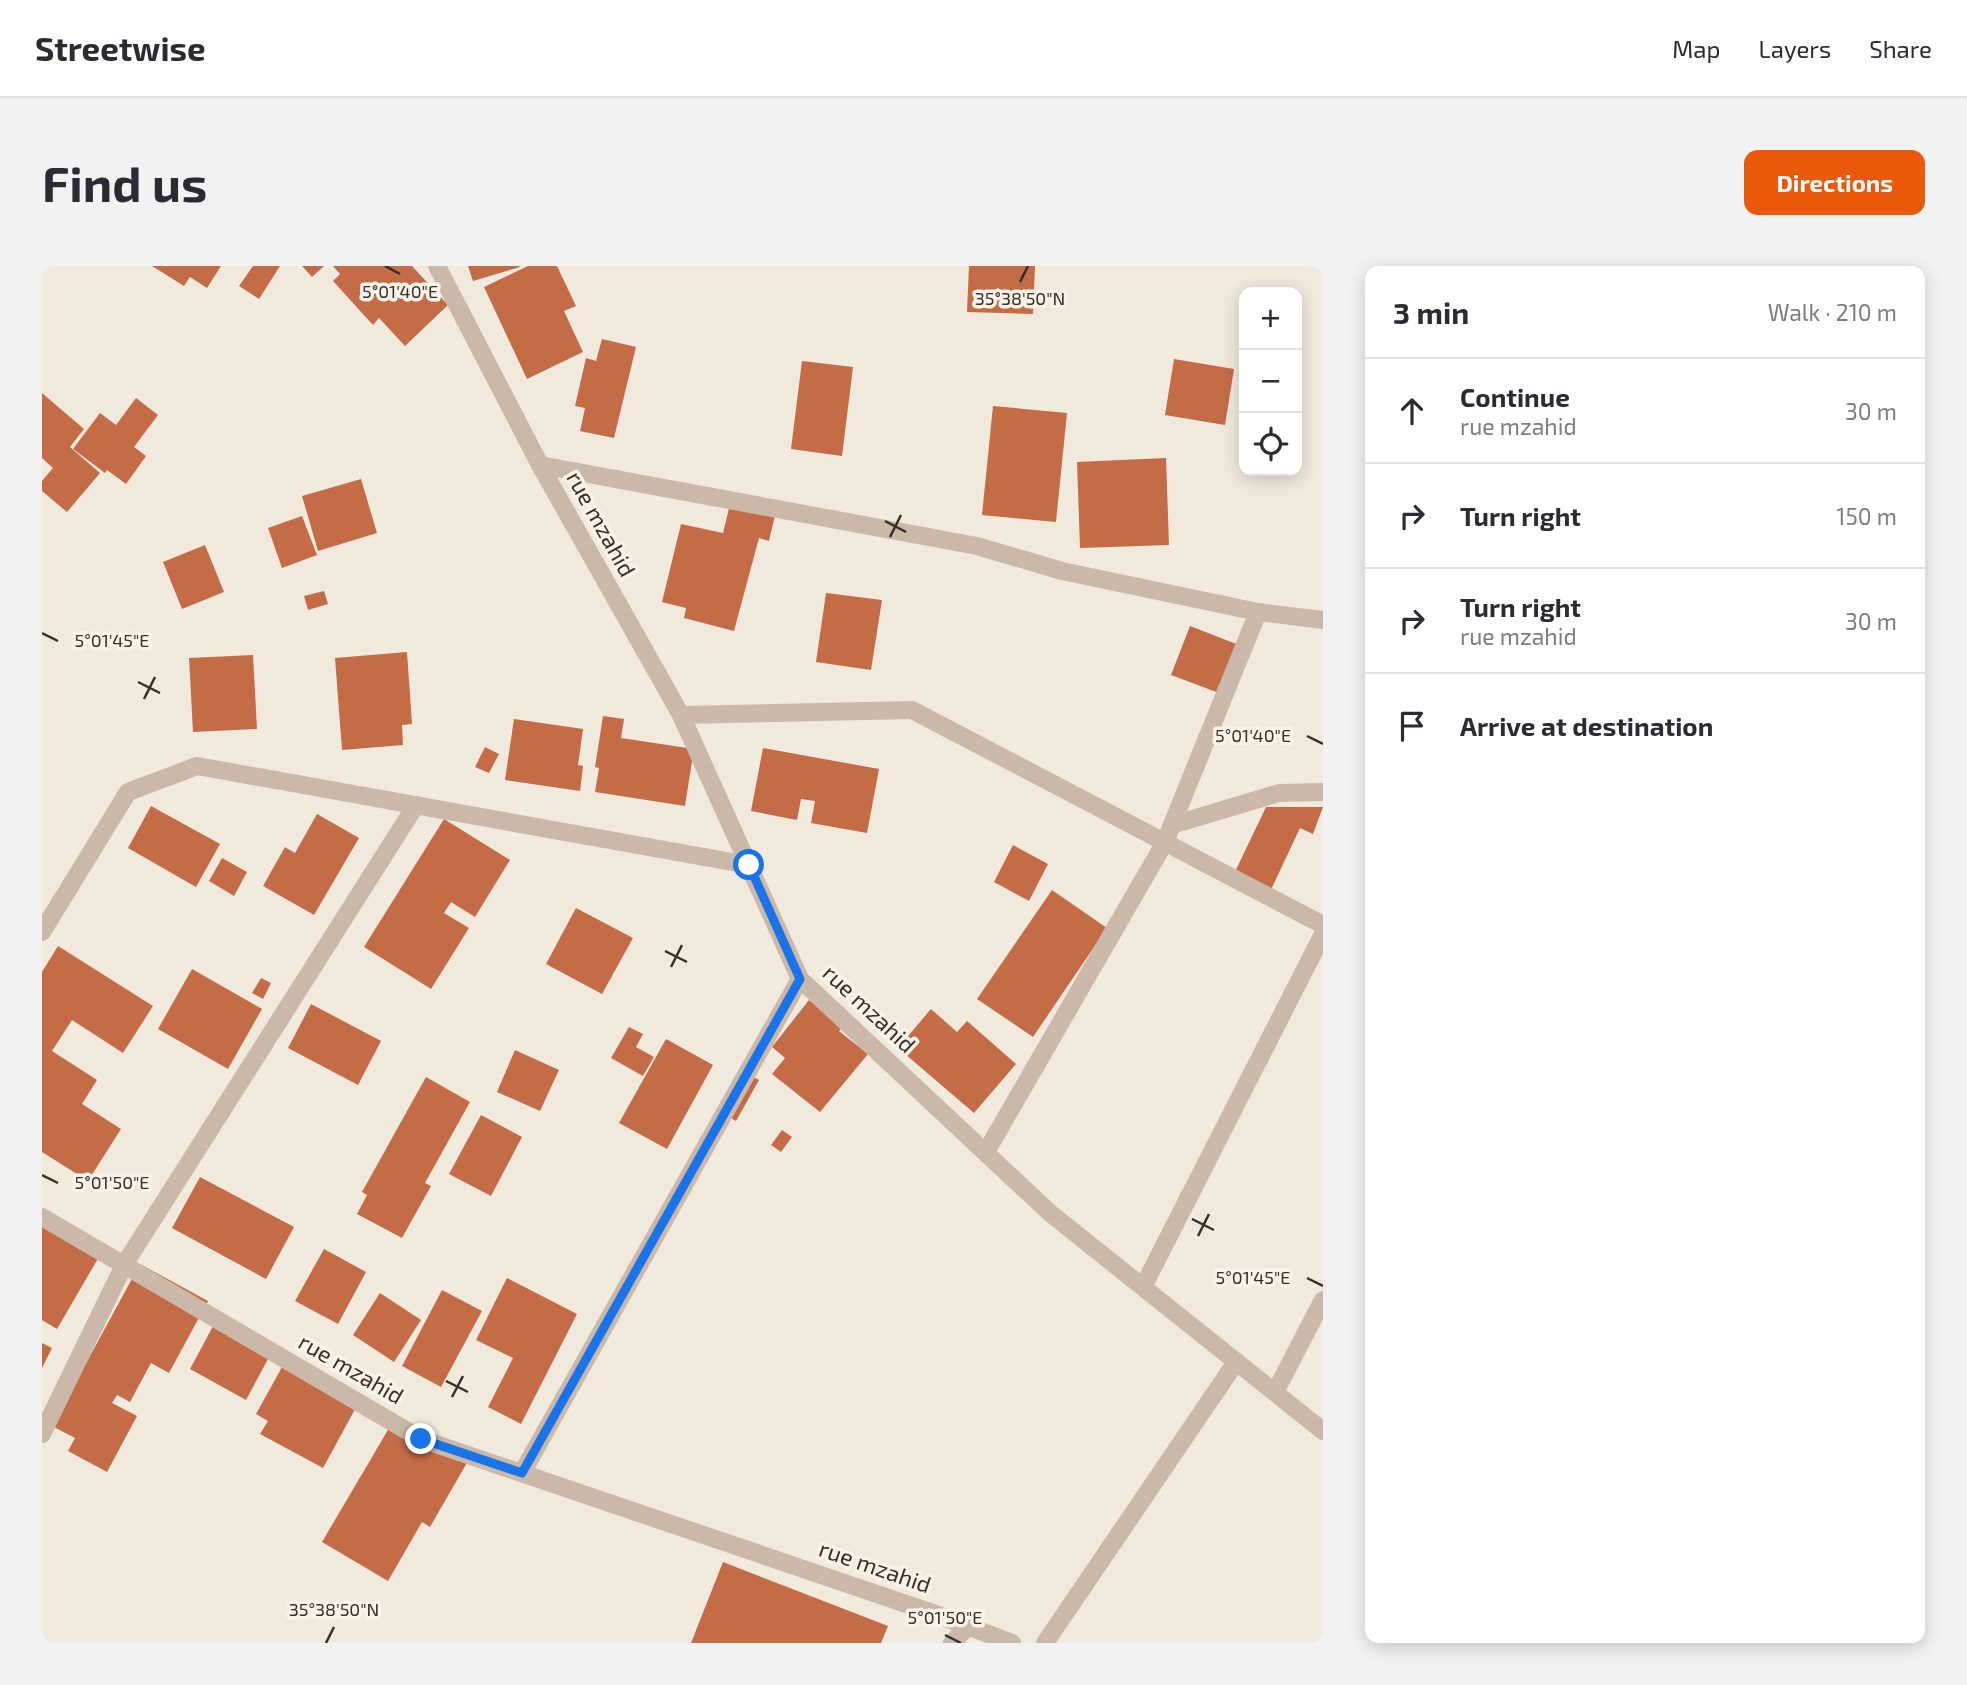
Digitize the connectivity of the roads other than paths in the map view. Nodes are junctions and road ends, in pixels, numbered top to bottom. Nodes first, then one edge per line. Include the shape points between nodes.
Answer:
1 (437, 266) edge
2 (540, 465) junction
3 (1258, 612) junction
4 (1323, 620) edge
5 (681, 715) junction
6 (1323, 792) edge
7 (416, 805) junction
8 (1168, 834) junction
9 (749, 865) junction
10 (1323, 925) edge
11 (42, 932) edge
12 (1323, 934) edge
13 (800, 979) junction
14 (986, 1152) junction
15 (42, 1217) edge
16 (124, 1265) junction
17 (1143, 1287) junction
18 (1323, 1300) edge
19 (1236, 1362) junction
20 (1275, 1392) junction
21 (1323, 1431) edge
22 (42, 1434) edge
23 (522, 1473) junction
24 (968, 1626) junction
25 (952, 1643) edge
26 (1012, 1643) edge
27 (1045, 1643) edge

1 - 2 street, rue mzahid
2 - 3 street via 976,546 1062,571
2 - 5 street, rue mzahid
3 - 4 street
3 - 8 street
5 - 8 street via 912,710
5 - 9 street, rue mzahid
6 - 8 street via 1279,793
7 - 9 street
7 - 11 street via 197,766 128,792
7 - 16 street
8 - 10 street
8 - 14 street
9 - 13 street, rue mzahid
12 - 17 street
13 - 14 street, rue mzahid
13 - 23 street
14 - 17 street, rue mzahid via 1050,1213
15 - 16 street, rue mzahid
16 - 22 street
16 - 23 street, rue mzahid via 421,1439
17 - 19 street, rue mzahid
18 - 20 street
19 - 20 street, rue mzahid
19 - 27 street
20 - 21 street, rue mzahid
23 - 24 street, rue mzahid
24 - 25 street
24 - 26 street, rue mzahid

